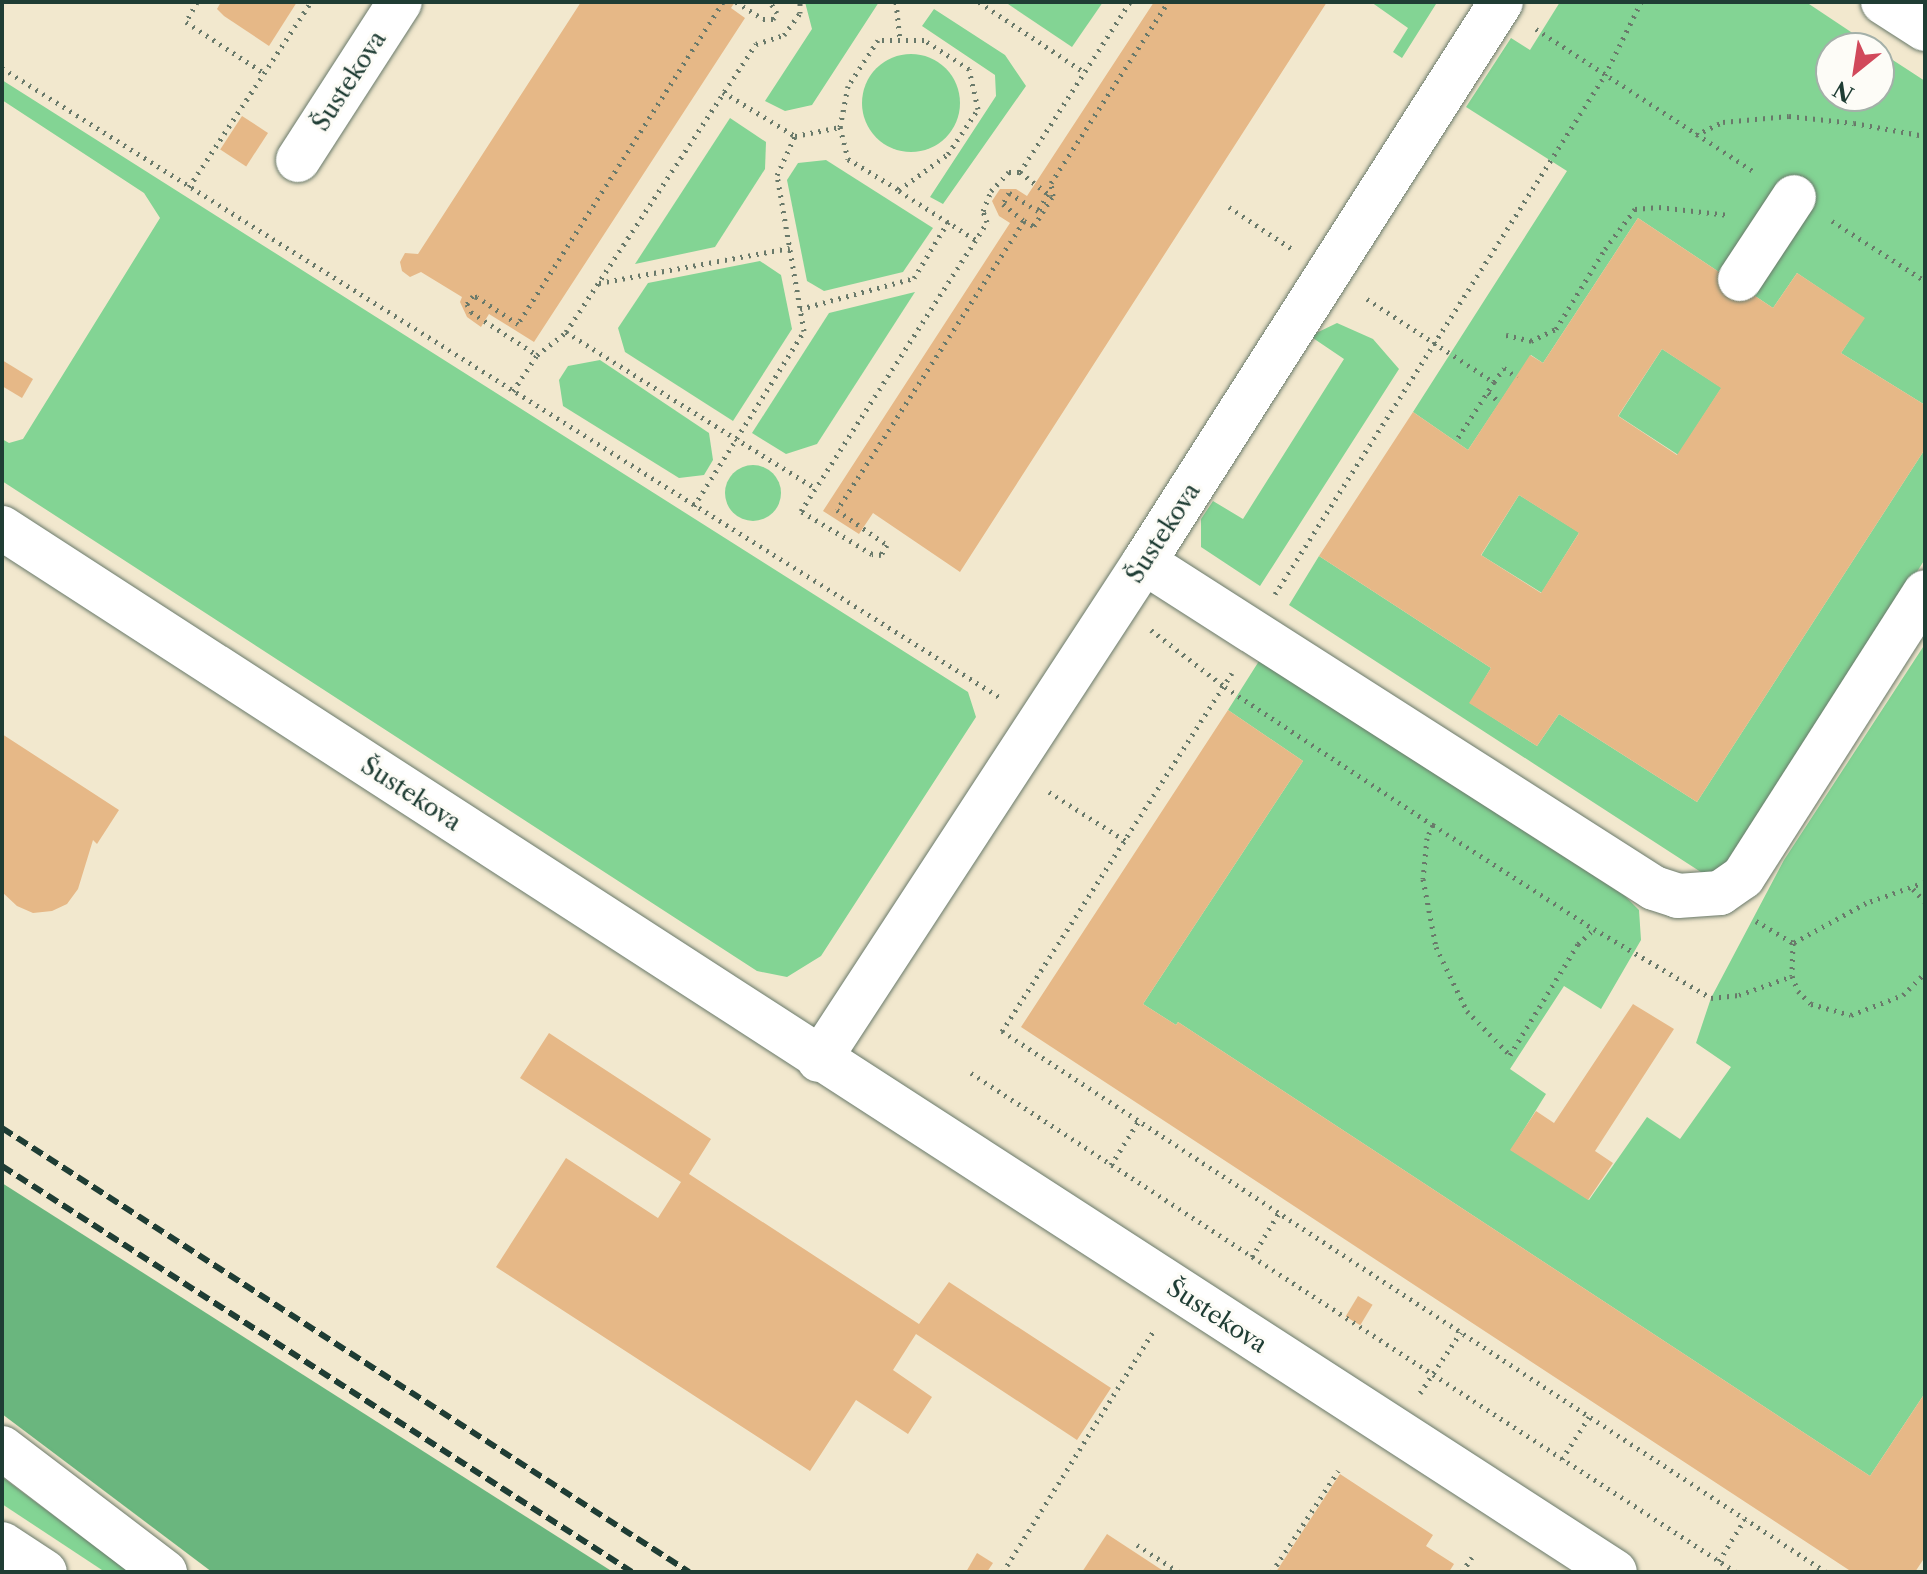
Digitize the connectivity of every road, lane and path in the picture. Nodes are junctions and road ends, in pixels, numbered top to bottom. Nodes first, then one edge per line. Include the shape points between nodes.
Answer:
1 (197, 2) edge
2 (311, 2) edge
3 (400, 2) edge
4 (723, 2) edge
5 (736, 2) edge
6 (770, 2) edge
7 (800, 2) edge
8 (896, 2) edge
9 (979, 2) edge
10 (1130, 2) edge
11 (1168, 2) edge
12 (1641, 2) edge
13 (1883, 2) edge
14 (1517, 14) edge
15 (1925, 29) edge
16 (900, 40) junction
17 (2, 68) edge
18 (1084, 72) junction
19 (264, 73) junction
20 (1605, 75) junction
21 (723, 92) junction
22 (840, 127) junction
23 (1696, 135) junction
24 (795, 136) junction
25 (1925, 136) edge
26 (298, 160) dead end
27 (1020, 172) junction
28 (189, 187) junction
29 (899, 190) junction
30 (1229, 207) dead end
31 (1786, 209) junction
32 (1024, 221) junction
33 (948, 222) junction
34 (976, 240) junction
35 (790, 248) junction
36 (1328, 273) junction
37 (1740, 279) dead end
38 (1925, 281) edge
39 (598, 283) junction
40 (800, 309) junction
41 (566, 332) junction
42 (1506, 335) dead end
43 (1435, 344) junction
44 (537, 355) junction
45 (1517, 377) dead end
46 (1494, 382) junction
47 (513, 391) junction
48 (1488, 393) junction
49 (1500, 402) dead end
50 (737, 437) junction
51 (1456, 441) dead end
52 (815, 488) junction
53 (694, 506) junction
54 (2, 528) edge
55 (1144, 562) junction
56 (1925, 592) edge
57 (1254, 631) junction
58 (1225, 687) junction
59 (1001, 698) dead end
60 (1010, 768) junction
61 (1433, 825) junction
62 (1126, 841) junction
63 (1925, 882) edge
64 (1913, 889) junction
65 (1925, 902) edge
66 (1594, 929) junction
67 (1925, 973) edge
68 (1792, 976) junction
69 (819, 1060) junction
70 (971, 1073) dead end
71 (1139, 1121) junction
72 (1111, 1165) junction
73 (1279, 1213) junction
74 (1252, 1257) junction
75 (1179, 1291) junction
76 (1461, 1332) junction
77 (1433, 1374) junction
78 (1589, 1417) junction
79 (1395, 1430) junction
80 (2, 1448) edge
81 (1562, 1459) junction
82 (1338, 1471) dead end
83 (1745, 1519) junction
84 (2, 1544) edge
85 (1137, 1545) dead end
86 (1472, 1557) dead end
87 (1719, 1561) junction
88 (45, 1572) edge
89 (165, 1572) edge
90 (1003, 1572) edge
91 (1179, 1572) edge
92 (1272, 1572) edge
93 (1462, 1572) edge
94 (1615, 1572) edge
95 (1736, 1572) edge
96 (1826, 1572) edge

1 - 19 path via 186,22
2 - 19 path
3 - 26 street, Šustekova
4 - 44 path via 518,324 477,297 467,304 471,312
5 - 6 path via 763,19 773,19 777,13
7 - 21 path via 800,13 784,35 756,44
8 - 16 path
9 - 18 path
10 - 18 path
11 - 32 path via 1051,183 1053,196 1034,226
12 - 20 path
13 - 15 street
14 - 20 path
14 - 36 street, Šustekova
16 - 22 path via 878,40 848,86
16 - 29 path via 924,40 969,69 978,109 948,154
17 - 28 path
18 - 27 path
19 - 28 path
20 - 23 path
20 - 43 path
21 - 24 path
21 - 39 path
22 - 24 path
22 - 29 path via 848,159
23 - 25 path via 1723,122 1789,116
23 - 31 path
24 - 35 path via 777,175
27 - 32 path via 1048,194 1038,211 1009,193 1003,204
27 - 34 path via 1009,172 991,191 983,211 987,222
28 - 47 path
29 - 33 path
30 - 36 path
31 - 37 street
31 - 38 path
31 - 42 path via 1635,209 1556,329 1531,341
32 - 52 path via 837,510 885,542 881,555 801,511
33 - 34 path
33 - 40 path via 914,278
34 - 52 path
35 - 39 path
35 - 40 path
36 - 43 path
36 - 55 street, Šustekova
39 - 41 path
40 - 50 path via 804,331
41 - 44 path
41 - 50 path
43 - 46 path
43 - 57 path
44 - 47 path
45 - 46 path via 1504,368
46 - 48 path
47 - 53 path
48 - 49 path
48 - 51 path
50 - 52 path
50 - 53 path
53 - 59 path
54 - 69 street, Šustekova
55 - 57 street
55 - 58 path via 1143,623
55 - 60 street, Šustekova
56 - 57 street via 1743,877 1720,893 1695,897 1654,888
57 - 58 path
58 - 61 path
58 - 62 path
60 - 62 path
60 - 69 street, Šustekova
61 - 66 path
61 - 66 path via 1423,879 1436,947 1467,1011 1510,1055 1578,944
62 - 71 path via 1002,1031
63 - 64 path
64 - 65 path
64 - 68 path via 1866,903 1793,943
66 - 68 path via 1711,998 1739,995
67 - 68 path via 1903,995 1851,1015 1811,1004
69 - 75 street, Šustekova
70 - 72 path
71 - 72 path
71 - 73 path
72 - 74 path
73 - 74 path
73 - 76 path
74 - 77 path
75 - 79 street, Šustekova
75 - 90 path
76 - 77 path
76 - 78 path
77 - 79 path
77 - 81 path
78 - 81 path
78 - 83 path
79 - 94 street, Šustekova
80 - 89 street
81 - 87 path
82 - 92 path
83 - 87 path
83 - 96 path
84 - 88 street
85 - 91 path
86 - 93 path
87 - 95 path

